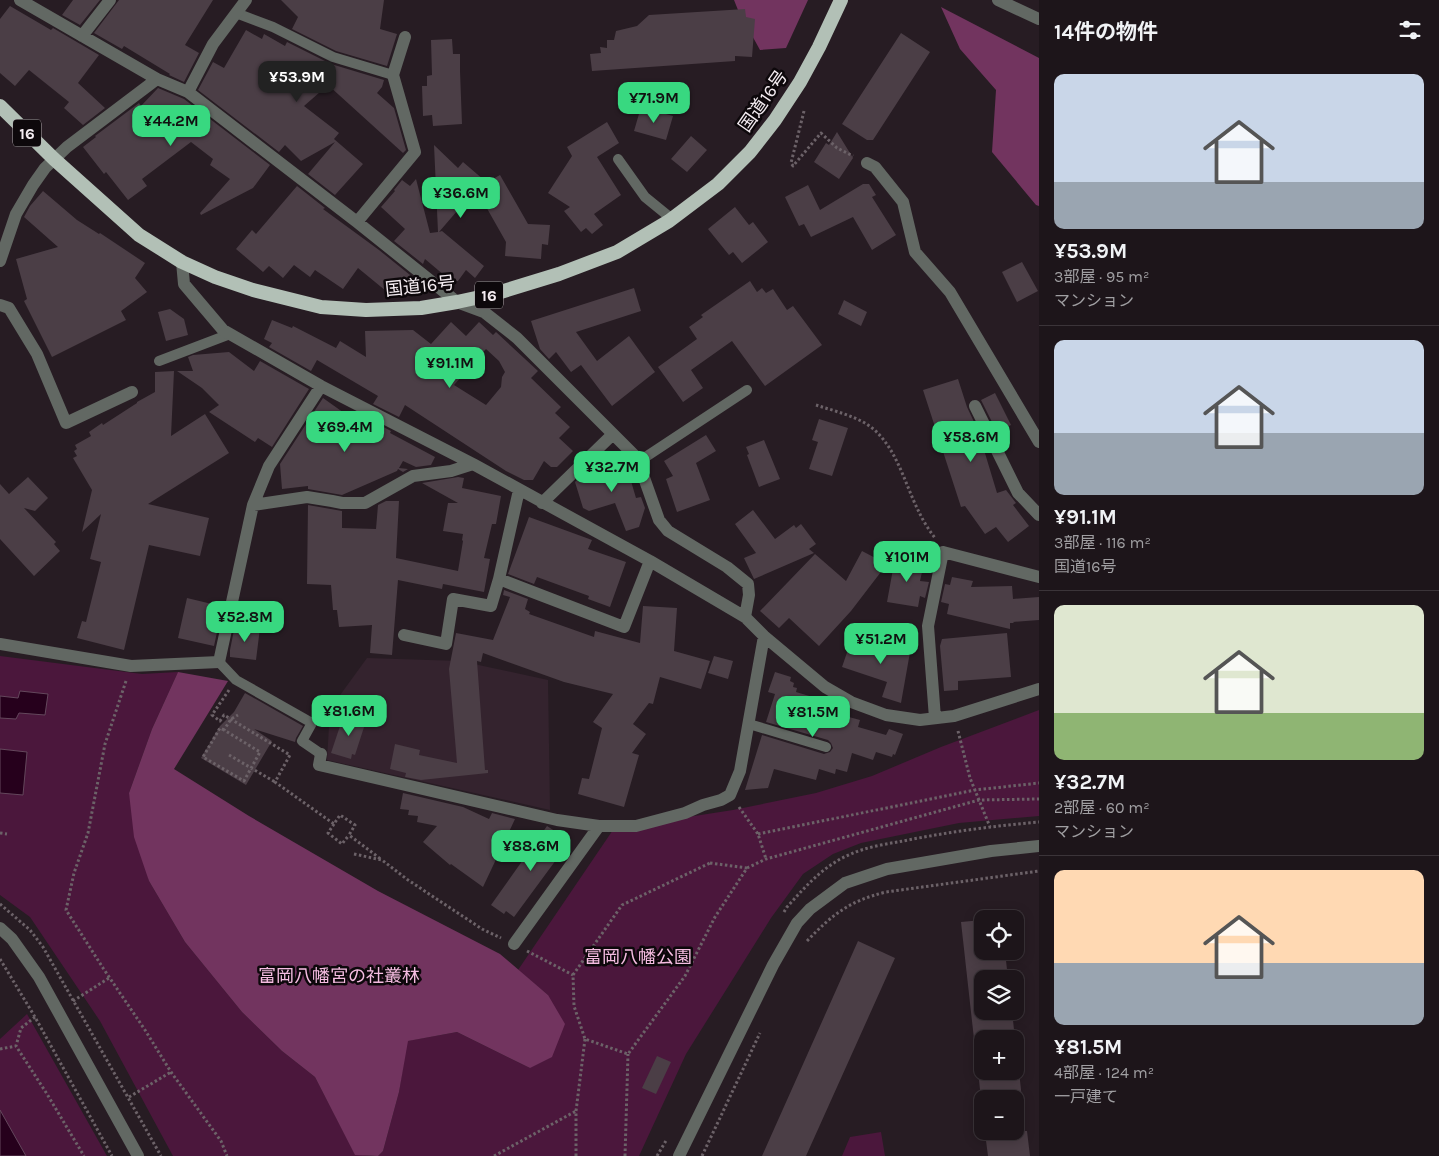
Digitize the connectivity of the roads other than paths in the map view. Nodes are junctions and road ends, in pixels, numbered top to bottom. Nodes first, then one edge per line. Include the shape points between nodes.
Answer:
1 (20, 0) edge
2 (110, 0) edge
3 (246, 0) edge
4 (841, 0) edge
5 (998, 0) edge
6 (236, 13) junction
7 (1039, 19) edge
8 (82, 36) junction
9 (405, 37) dead end
10 (393, 75) junction
11 (157, 79) junction
12 (188, 92) junction
13 (0, 106) edge
14 (54, 159) junction
15 (618, 159) dead end
16 (867, 163) road end
17 (672, 219) junction
18 (357, 222) junction
19 (0, 262) edge
20 (182, 262) junction
21 (457, 302) junction
22 (0, 305) edge
23 (230, 334) junction
24 (159, 361) dead end
25 (321, 386) junction
26 (748, 390) dead end
27 (132, 392) dead end
28 (975, 406) dead end
29 (613, 434) junction
30 (1039, 442) edge
31 (638, 462) junction
32 (473, 464) junction
33 (519, 490) junction
34 (542, 503) junction
35 (253, 505) junction
36 (1039, 516) edge
37 (650, 560) junction
38 (1039, 577) edge
39 (499, 579) junction
40 (745, 617) junction
41 (404, 635) dead end
42 (764, 636) junction
43 (0, 644) edge
44 (219, 662) junction
45 (1039, 689) edge
46 (936, 718) junction
47 (749, 724) junction
48 (826, 747) dead end
49 (321, 754) joint
50 (599, 826) junction
51 (1039, 846) edge
52 (0, 928) edge
53 (514, 944) dead end
54 (138, 1156) edge
55 (679, 1156) edge

1 - 8 street
2 - 8 street
3 - 6 street
4 - 17 highway, 国道16号 / 16 via 800,82 775,120 750,152 718,184
5 - 7 street
6 - 10 lane via 273,27 333,57
6 - 12 street via 213,44
8 - 11 street
9 - 10 street
10 - 18 street via 415,152
11 - 12 street
11 - 14 street
12 - 18 street
13 - 14 highway, 国道16号 / 16
14 - 19 street via 16,214
14 - 20 highway, 国道16号 / 16 via 139,234
15 - 17 lane via 645,197
16 - 30 street via 903,202 915,252 950,292
17 - 21 highway, 国道16号 / 16 via 616,252 559,274
18 - 21 street
20 - 21 highway, 国道16号 / 16 via 253,290 321,307 366,310 421,308
20 - 23 street via 184,284
21 - 29 street via 484,312 517,338
22 - 27 street via 9,308 37,354 66,423
23 - 24 lane
23 - 25 street
25 - 32 street
25 - 35 street via 269,466
26 - 31 lane
28 - 36 street via 1018,493
29 - 31 street
29 - 34 street
31 - 40 street via 659,520 668,531 748,584
32 - 33 street
32 - 35 street via 451,471 413,476 365,503 342,504 307,498
33 - 34 street
33 - 39 street
34 - 37 street
35 - 44 street
37 - 39 street via 624,627
37 - 40 street
38 - 46 street via 943,552 928,626
39 - 41 street via 491,606 454,599 446,644
40 - 42 street
42 - 46 street via 825,687 851,702 886,715 920,720
42 - 47 street
43 - 44 street via 131,666
44 - 49 lane via 236,680 312,723 302,741
45 - 46 street via 954,716
47 - 48 lane
47 - 50 street via 740,771 730,795 685,813 636,826
49 - 50 street via 319,764 557,820
50 - 53 street
51 - 55 street via 888,869 845,883 810,909 797,923 773,965
52 - 54 street via 12,939 39,977

